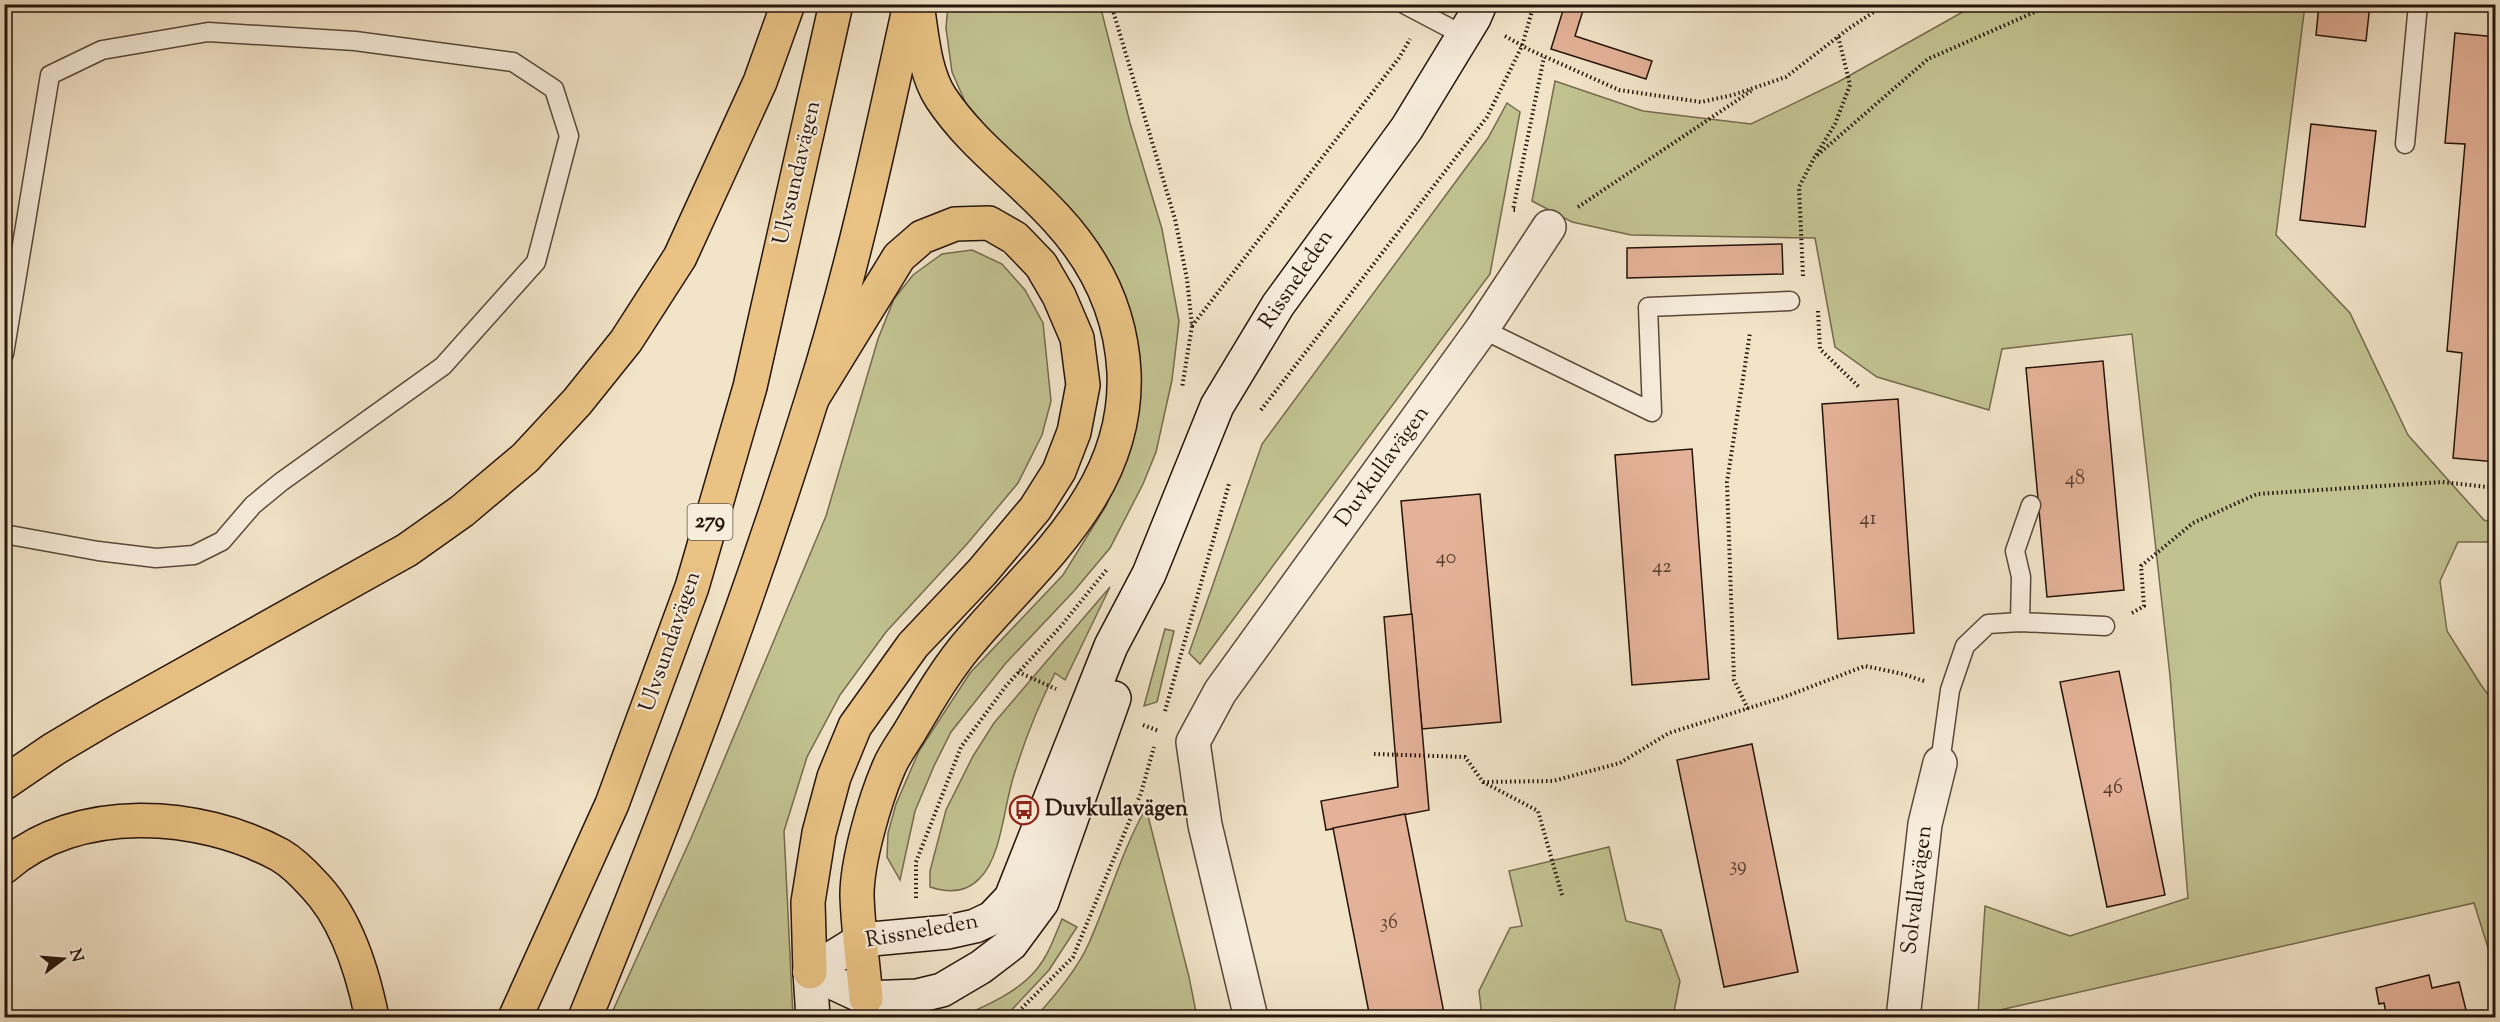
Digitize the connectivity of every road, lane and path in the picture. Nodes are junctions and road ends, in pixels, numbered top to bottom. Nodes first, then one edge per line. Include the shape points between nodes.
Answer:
1 (788, 4) edge
2 (836, 4) edge
3 (910, 4) edge
4 (917, 4) edge
5 (1404, 4) edge
6 (1534, 4) edge
7 (1886, 4) edge
8 (2053, 4) edge
9 (2418, 4) edge
10 (1424, 15) junction
11 (1473, 19) edge
12 (1838, 36) junction
13 (1522, 46) junction
14 (1544, 57) junction
15 (1757, 87) junction
16 (2405, 144) dead end
17 (1814, 158) junction
18 (1549, 227) junction
19 (1791, 301) joint
20 (1755, 303) junction
21 (1818, 304) dead end
22 (1192, 326) dead end
23 (1482, 329) junction
24 (4, 354) edge
25 (1860, 388) dead end
26 (813, 397) junction
27 (1257, 416) dead end
28 (1230, 480) dead end
29 (2496, 488) edge
30 (2031, 505) dead end
31 (4, 534) edge
32 (1149, 574) junction
33 (2144, 606) dead end
34 (2020, 622) junction
35 (2105, 626) dead end
36 (1018, 672) dead end
37 (1950, 690) junction
38 (1748, 709) junction
39 (1374, 754) dead end
40 (1940, 763) joint
41 (1483, 782) junction
42 (4, 783) edge
43 (4, 867) edge
44 (1562, 895) dead end
45 (916, 934) junction
46 (861, 940) junction
47 (810, 972) junction
48 (867, 1008) edge
49 (372, 1017) edge
50 (515, 1017) edge
51 (585, 1017) edge
52 (813, 1017) edge
53 (1012, 1017) edge
54 (1251, 1017) edge
55 (1903, 1017) edge

1 - 42 main road via 760,82 680,257 626,341 525,458 462,511 407,550 108,717
2 - 50 main road, Ulvsundavägen / 279 via 750,387 692,587 612,804
3 - 26 main road, 279 via 872,180
4 - 46 main road via 926,60 940,96 970,136 1056,218 1084,253 1108,294 1120,333 1124,374 1119,424 1107,469 1086,506 970,641 889,766 868,826 857,892
5 - 10 lane
6 - 13 path
7 - 12 path
8 - 17 path via 1928,59
9 - 16 lane
10 - 11 lane
10 - 22 path via 1399,58
11 - 13 path
11 - 32 street, Rissneleden via 1407,128 1278,305 1217,406
12 - 15 path via 1786,77
12 - 17 path via 1850,85 1835,124
13 - 14 path
13 - 27 path via 1487,117
14 - 15 path via 1619,90 1701,102
14 - 18 path via 1513,210
15 - 18 path
17 - 19 path via 1799,187 1804,282 1796,282
18 - 23 street, Duvkullavägen
19 - 20 lane
20 - 23 lane via 1648,307 1652,412
20 - 38 path via 1727,482 1734,680
21 - 25 path via 1820,349
23 - 54 street, Duvkullavägen via 1220,692 1193,742 1205,825
24 - 31 lane via 50,75 102,50 208,32 355,40 513,62 554,88 569,136 536,262 443,366 281,482 222,541 194,555 156,558
26 - 47 main road via 899,257 922,237 955,224 989,223 1015,238 1041,265 1077,338 1083,385 1074,432 1059,471 1035,509 913,645 855,726 834,777 819,833 808,902
26 - 51 main road, 279 via 744,608
28 - 53 path via 1141,793 1073,957
29 - 33 path via 2442,482 2257,494 2193,523 2141,566
30 - 34 lane via 2015,551 2020,577
32 - 45 street, Rissneleden via 1111,646 1011,898 992,918 975,927
32 - 48 street, Rissneleden via 1117,688 1042,902 1011,944 981,967 942,990
34 - 35 lane
34 - 37 lane via 1988,624 1965,646
36 - 45 path via 960,747 916,862
37 - 38 path via 1865,666
37 - 40 lane
38 - 41 path via 1669,733 1620,763 1553,781
39 - 41 path via 1465,758
40 - 55 street, Solvallavägen via 1925,824
41 - 44 path via 1538,811
43 - 49 main road via 47,840 86,827 134,819 189,823 236,834 282,856 316,886 341,925 362,970
45 - 46 street, Rissneleden
46 - 47 street, Rissneleden
46 - 48 main road
47 - 48 street, Rissneleden
47 - 52 street

